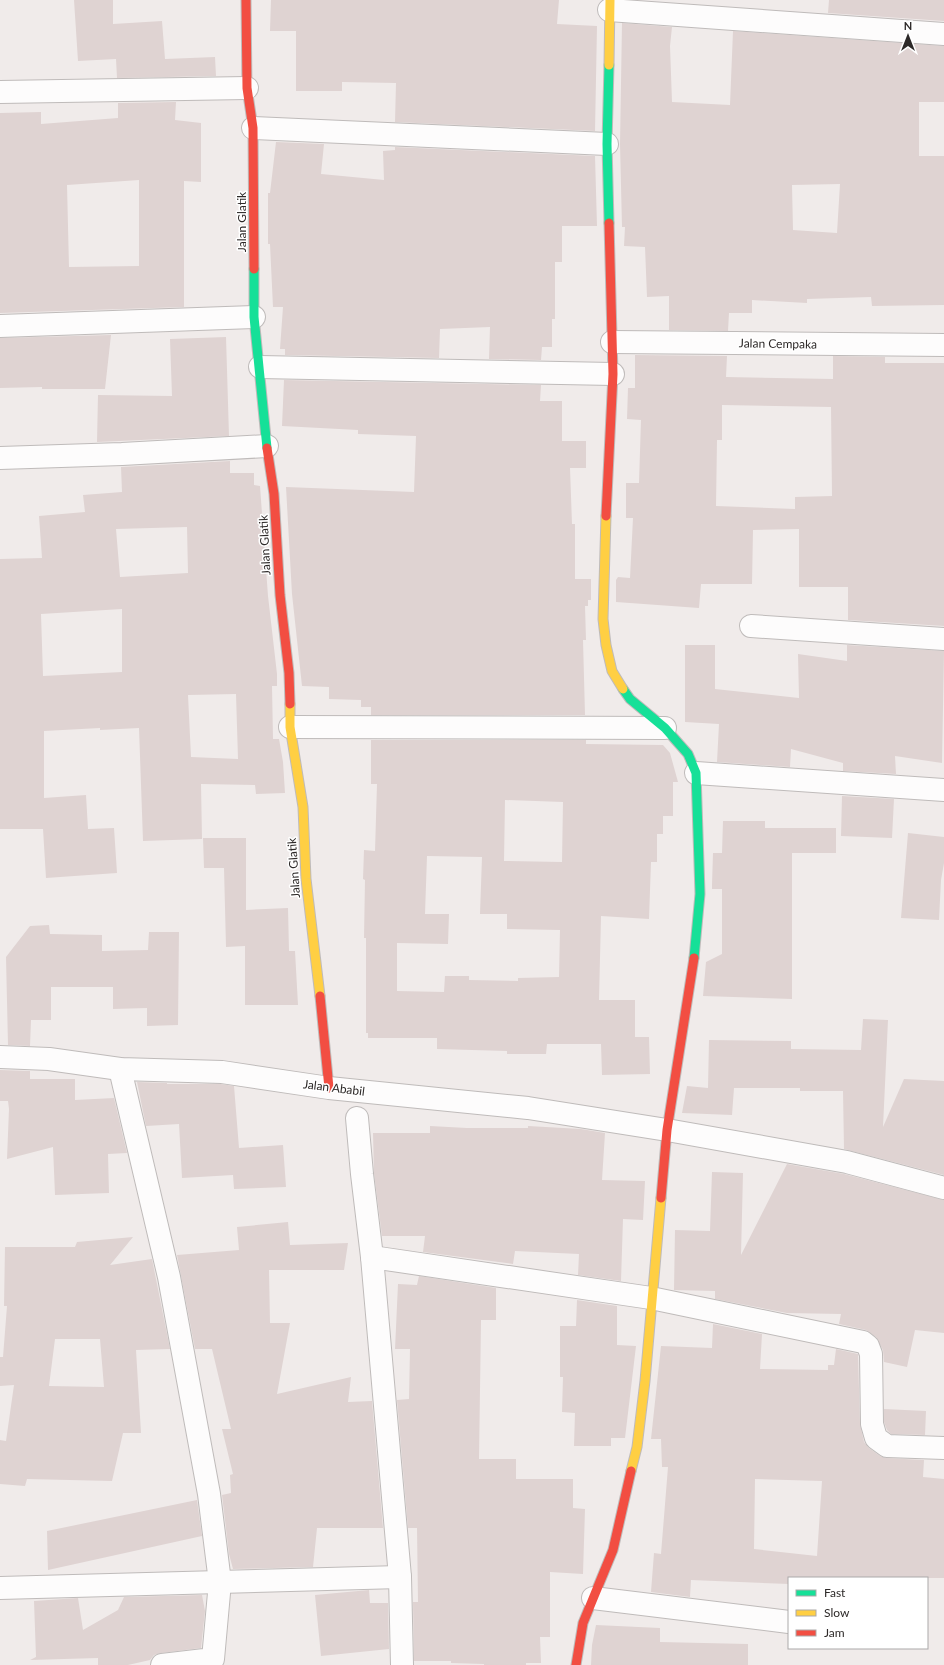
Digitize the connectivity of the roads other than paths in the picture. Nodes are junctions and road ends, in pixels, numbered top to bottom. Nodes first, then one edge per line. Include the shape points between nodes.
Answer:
1 (246, 0) edge
2 (610, 5) edge
3 (944, 34) edge
4 (248, 88) junction
5 (0, 92) edge
6 (253, 128) junction
7 (607, 144) junction
8 (254, 317) junction
9 (0, 326) edge
10 (612, 342) junction
11 (944, 346) edge
12 (260, 367) junction
13 (613, 374) junction
14 (267, 446) junction
15 (0, 458) edge
16 (751, 626) dead end
17 (944, 639) edge
18 (290, 727) junction
19 (665, 728) junction
20 (696, 773) junction
21 (944, 790) edge
22 (0, 1057) edge
23 (120, 1069) junction
24 (329, 1088) junction
25 (357, 1118) dead end
26 (667, 1130) junction
27 (944, 1188) edge
28 (372, 1257) junction
29 (651, 1298) junction
30 (944, 1448) edge
31 (400, 1577) junction
32 (220, 1582) junction
33 (0, 1588) edge
34 (594, 1598) junction
35 (788, 1622) edge
36 (162, 1665) edge
37 (402, 1665) edge
38 (576, 1665) edge

1 - 4 street, Jalan Glatik
2 - 3 street
2 - 7 street
4 - 5 street
4 - 6 street, Jalan Glatik
6 - 7 street
6 - 8 street, Jalan Glatik
7 - 10 street
8 - 9 street
8 - 12 street, Jalan Glatik
10 - 11 street, Jalan Cempaka
10 - 13 street
12 - 13 street
12 - 14 street, Jalan Glatik
13 - 19 street via 605,535 603,619 606,646 612,671 630,699
14 - 15 street
14 - 18 street, Jalan Glatik via 274,494 280,595 289,673
16 - 17 street
18 - 19 street
18 - 24 street, Jalan Glatik via 303,807 306,879
19 - 20 street via 688,754
20 - 21 street
20 - 26 street via 700,894 696,947
22 - 23 street, Jalan Ababil via 49,1059
23 - 24 street, Jalan Ababil via 222,1072
23 - 32 street via 169,1277 209,1494
24 - 26 street, Jalan Ababil via 528,1108
25 - 28 street
26 - 27 street, Jalan Ababil via 847,1162
26 - 29 street
28 - 29 street
28 - 31 street
29 - 30 street via 862,1342 868,1346 871,1354 872,1424 876,1438 887,1446
29 - 34 street via 637,1447 613,1550
31 - 32 street
31 - 37 street
32 - 33 street
32 - 36 street via 213,1659
34 - 35 street
34 - 38 street via 582,1623

